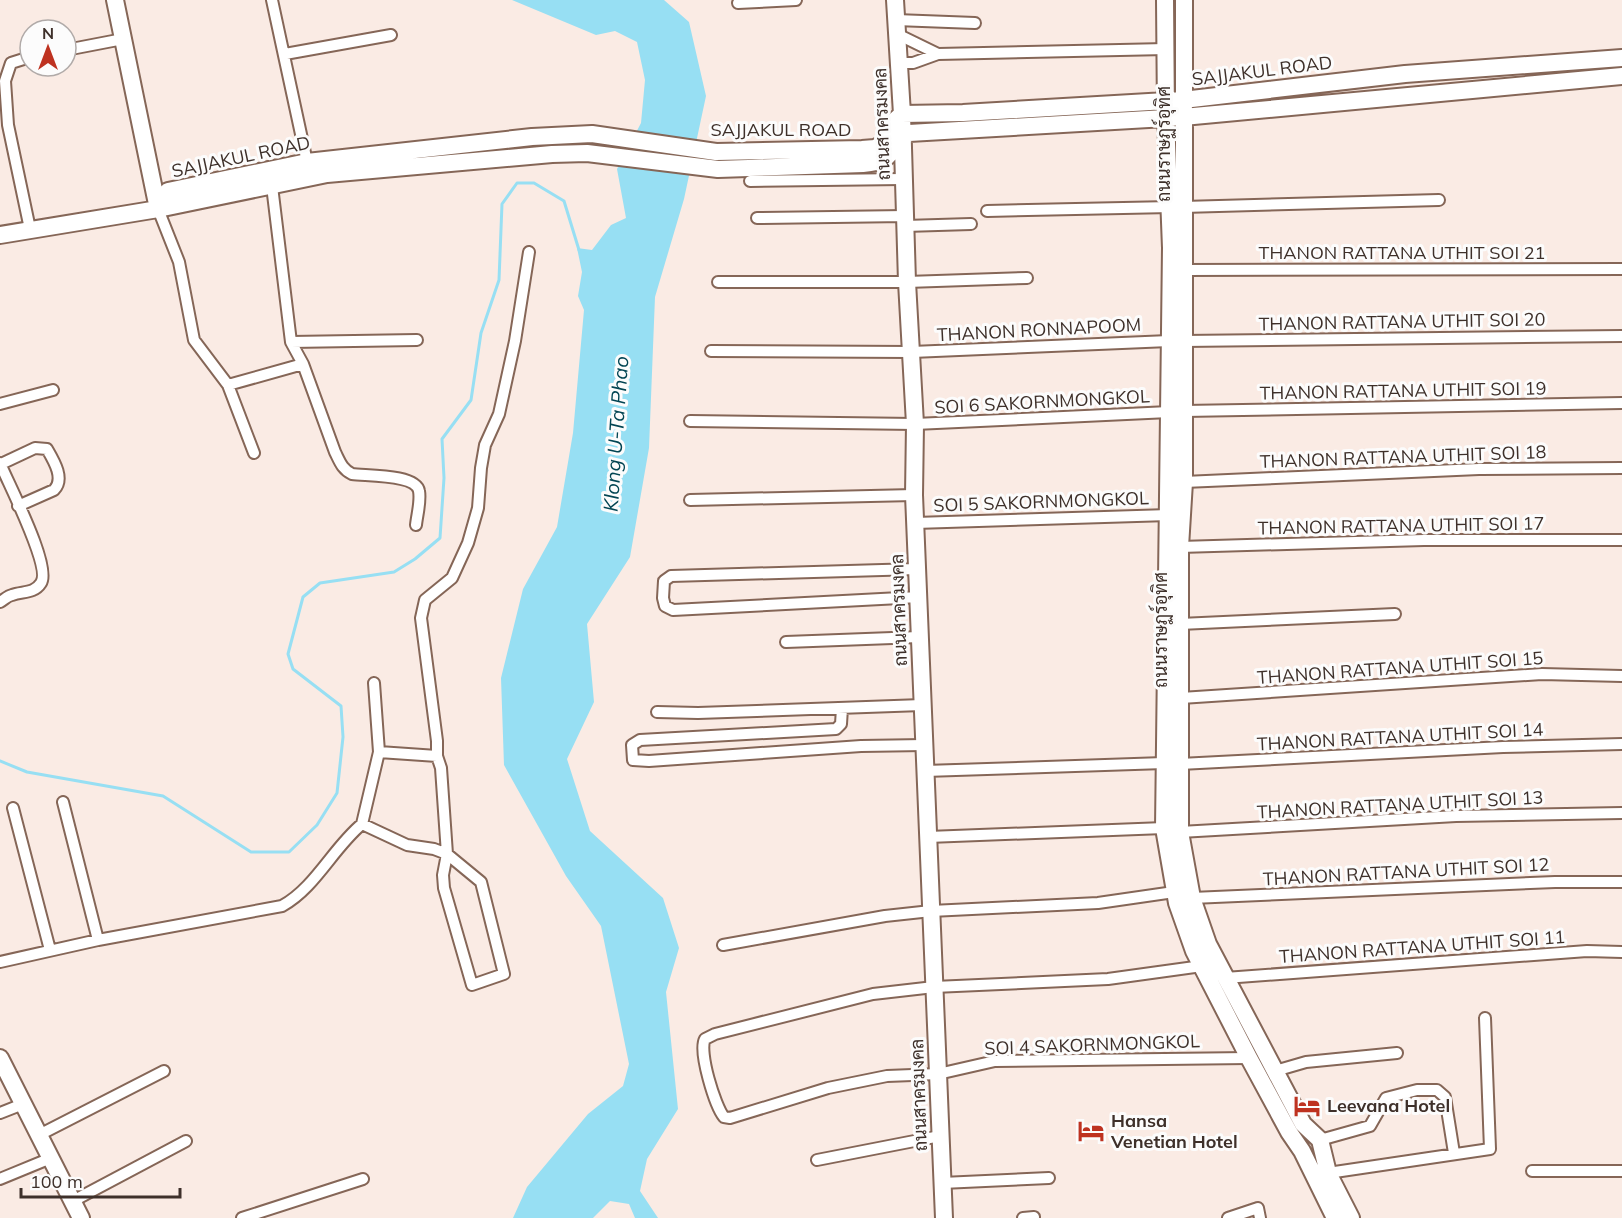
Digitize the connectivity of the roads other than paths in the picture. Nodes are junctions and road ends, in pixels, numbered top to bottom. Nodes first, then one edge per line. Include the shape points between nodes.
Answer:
1 (115, 0) edge
2 (272, 0) edge
3 (796, 0) edge
4 (895, 0) edge
5 (1165, 0) edge
6 (1184, 0) edge
7 (738, 3) dead end
8 (975, 23) dead end
9 (897, 27) junction
10 (391, 35) dead end
11 (123, 39) junction
12 (78, 48) edge
13 (1166, 49) junction
14 (285, 54) junction
15 (938, 54) junction
16 (1622, 58) edge
17 (18, 61) edge
18 (899, 63) junction
19 (1622, 76) edge
20 (1178, 106) junction
21 (902, 114) junction
22 (1166, 117) junction
23 (902, 137) junction
24 (308, 162) junction
25 (903, 179) junction
26 (750, 181) dead end
27 (272, 186) junction
28 (1439, 200) dead end
29 (1177, 207) junction
30 (158, 208) junction
31 (987, 211) dead end
32 (757, 218) dead end
33 (905, 221) junction
34 (970, 224) dead end
35 (30, 229) junction
36 (0, 235) edge
37 (529, 252) dead end
38 (1622, 269) edge
39 (1183, 270) junction
40 (1026, 278) dead end
41 (718, 282) dead end
42 (907, 282) junction
43 (1622, 336) edge
44 (417, 340) dead end
45 (1176, 341) junction
46 (291, 342) junction
47 (711, 351) dead end
48 (912, 352) junction
49 (303, 364) junction
50 (228, 386) junction
51 (52, 390) dead end
52 (1622, 403) edge
53 (0, 404) edge
54 (1176, 412) junction
55 (690, 421) dead end
56 (915, 424) junction
57 (254, 453) dead end
58 (0, 463) edge
59 (1622, 468) edge
60 (1184, 482) junction
61 (914, 495) junction
62 (690, 500) dead end
63 (18, 506) junction
64 (1169, 515) junction
65 (915, 523) junction
66 (416, 525) dead end
67 (1622, 540) edge
68 (1180, 547) junction
69 (917, 569) junction
70 (1174, 594) junction
71 (919, 597) junction
72 (0, 602) edge
73 (1395, 614) dead end
74 (1180, 624) junction
75 (919, 637) junction
76 (786, 642) dead end
77 (1622, 676) edge
78 (374, 683) dead end
79 (1181, 698) junction
80 (922, 705) junction
81 (842, 708) junction
82 (657, 712) dead end
83 (1622, 744) edge
84 (924, 745) junction
85 (379, 752) junction
86 (437, 756) junction
87 (1172, 764) junction
88 (925, 771) junction
89 (63, 802) dead end
90 (13, 808) dead end
91 (1622, 813) edge
92 (362, 824) junction
93 (1172, 830) junction
94 (928, 837) junction
95 (447, 854) junction
96 (1622, 882) edge
97 (1174, 892) junction
98 (1192, 898) junction
99 (931, 911) junction
100 (98, 940) junction
101 (723, 945) dead end
102 (50, 950) junction
103 (1622, 952) edge
104 (0, 963) edge
105 (1202, 966) junction
106 (1225, 978) junction
107 (934, 987) junction
108 (1485, 1018) dead end
109 (1397, 1053) dead end
110 (0, 1058) edge
111 (1249, 1058) junction
112 (164, 1071) dead end
113 (1275, 1071) junction
114 (938, 1074) junction
115 (5, 1079) edge
116 (23, 1104) junction
117 (0, 1113) edge
118 (1296, 1128) junction
119 (39, 1135) junction
120 (940, 1136) junction
121 (1320, 1140) junction
122 (186, 1141) dead end
123 (1454, 1153) junction
124 (51, 1158) junction
125 (817, 1160) dead end
126 (1532, 1171) dead end
127 (1622, 1171) edge
128 (1328, 1173) junction
129 (1049, 1178) dead end
130 (0, 1179) edge
131 (363, 1179) dead end
132 (942, 1183) junction
133 (73, 1201) junction
134 (81, 1218) edge
135 (242, 1218) edge
136 (944, 1218) edge
137 (1228, 1218) edge
138 (1260, 1218) edge
139 (1335, 1218) edge
140 (1351, 1218) edge

1 - 11 street
2 - 14 street
3 - 7 street
4 - 9 street, ถนนสาครมงคล
5 - 13 street, ถนนราษฏร์อุทิศ
6 - 20 street, ถนนราษฏร์อุทิศ
8 - 9 street
9 - 15 street
9 - 18 street, ถนนสาครมงคล
10 - 14 street
11 - 12 street
11 - 30 street
13 - 15 street
13 - 20 street, ถนนราษฏร์อุทิศ
14 - 24 street
15 - 18 street via 914,63
16 - 20 street, SAJJAKUL ROAD via 1405,74
17 - 35 street via 11,63 6,81 8,124
18 - 21 street, ถนนสาครมงคล
19 - 20 street, SAJJAKUL ROAD
20 - 21 street, SAJJAKUL ROAD
20 - 22 street, SAJJAKUL ROAD
20 - 29 street, ถนนราษฏร์อุทิศ
21 - 23 street, ถนนสาครมงคล
21 - 24 street, SAJJAKUL ROAD via 890,125 885,143 875,148 716,152 592,134
22 - 23 street, SAJJAKUL ROAD via 909,133
22 - 29 street, ถนนราษฏร์อุทิศ
23 - 25 street, ถนนสาครมงคล
23 - 27 street, SAJJAKUL ROAD via 880,162 718,169 587,153 552,154 327,174
24 - 30 street, SAJJAKUL ROAD via 168,191
25 - 26 street
25 - 33 street, ถนนสาครมงคล
27 - 30 street, SAJJAKUL ROAD
27 - 46 street
28 - 29 street
29 - 31 street
29 - 39 street, ถนนราษฏร์อุทิศ
29 - 45 street, ถนนราษฏร์อุทิศ
30 - 35 street
30 - 50 street via 179,262 194,340
32 - 33 street
33 - 34 street
33 - 42 street, ถนนสาครมงคล
35 - 36 street
37 - 86 street via 515,341 499,414 485,445 478,508 468,543 452,578 425,600 421,618
38 - 39 street, THANON RATTANA UTHIT SOI 21
39 - 45 street, ถนนราษฏร์อุทิศ
40 - 42 street
41 - 42 street
42 - 48 street, ถนนสาครมงคล
43 - 45 street, THANON RATTANA UTHIT SOI 20
44 - 46 street
45 - 48 street, THANON RONNAPOOM
45 - 54 street, ถนนราษฏร์อุทิศ
46 - 49 street
47 - 48 street, THANON RONNAPOOM
48 - 56 street, ถนนสาครมงคล
49 - 50 street
49 - 66 street via 341,465 352,474 411,481 419,492
50 - 57 street
51 - 53 street
52 - 54 street, THANON RATTANA UTHIT SOI 19
54 - 56 street, SOI 6 SAKORNMONGKOL
54 - 60 street, ถนนราษฏร์อุทิศ
54 - 64 street, ถนนราษฏร์อุทิศ
55 - 56 street, SOI 6 SAKORNMONGKOL
56 - 61 street, ถนนสาครมงคล
58 - 63 street
58 - 63 street via 35,448 47,449 51,455 60,480 58,486
59 - 60 street, THANON RATTANA UTHIT SOI 18 via 1479,469
60 - 68 street, ถนนราษฏร์อุทิศ
61 - 62 street
61 - 65 street, ถนนสาครมงคล
63 - 72 street via 44,576 39,586
64 - 65 street, SOI 5 SAKORNMONGKOL
64 - 70 street, ถนนราษฏร์อุทิศ
65 - 69 street, ถนนสาครมงคล
67 - 68 street, THANON RATTANA UTHIT SOI 17 via 1424,540
68 - 70 street, ถนนราษฏร์อุทิศ
69 - 71 street, ถนนสาครมงคล
69 - 71 street via 671,576 664,580 663,598 665,606 673,609
70 - 74 street, ถนนราษฏร์อุทิศ
70 - 87 street, ถนนราษฏร์อุทิศ
71 - 75 street, ถนนสาครมงคล
73 - 74 street
74 - 79 street, ถนนราษฏร์อุทิศ
75 - 76 street
75 - 80 street, ถนนสาครมงคล
77 - 79 street, THANON RATTANA UTHIT SOI 15 via 1542,674
78 - 85 street
79 - 87 street, ถนนราษฏร์อุทิศ
80 - 81 street
80 - 84 street, ถนนสาครมงคล
81 - 82 street
81 - 84 street via 841,724 836,729 640,740 632,745 633,760
83 - 87 street, THANON RATTANA UTHIT SOI 14
84 - 88 street, ถนนสาครมงคล
85 - 86 street
85 - 92 street
86 - 95 street
87 - 88 street, THANON RATTANA UTHIT SOI 14
87 - 93 street, ถนนราษฏร์อุทิศ
88 - 94 street, ถนนสาครมงคล
89 - 100 street
90 - 102 street
91 - 93 street, THANON RATTANA UTHIT SOI 13 via 1456,816
92 - 95 street via 407,845
92 - 100 street via 297,895 282,906
93 - 94 street, THANON RATTANA UTHIT SOI 13
93 - 97 street, ถนนราษฏร์อุทิศ
93 - 98 street, ถนนราษฏร์อุทิศ
94 - 99 street, ถนนสาครมงคล
95 - 95 street via 481,882 504,974 472,985 444,888
96 - 98 street, THANON RATTANA UTHIT SOI 12
97 - 99 street via 1098,903
97 - 105 street, ถนนราษฏร์อุทิศ
98 - 106 street, ถนนราษฏร์อุทิศ
99 - 101 street
99 - 107 street, ถนนสาครมงคล
100 - 102 street
102 - 104 street
103 - 106 street, THANON RATTANA UTHIT SOI 11 via 1587,951
105 - 107 street via 1108,979
105 - 111 street, ถนนราษฏร์อุทิศ
106 - 113 street, ถนนราษฏร์อุทิศ
107 - 114 street, ถนนสาครมงคล
107 - 114 street, SOI 4 SAKORNMONGKOL via 873,994 715,1034 705,1040 702,1049 715,1102 724,1117 730,1118 887,1076
108 - 123 street via 1490,1149
109 - 113 street via 1306,1062
110 - 115 street
111 - 114 street, SOI 4 SAKORNMONGKOL via 995,1061
111 - 118 street, ถนนราษฏร์อุทิศ
112 - 119 street
113 - 118 street, ถนนราษฏร์อุทิศ
114 - 120 street, ถนนสาครมงคล
115 - 116 street
116 - 117 street
116 - 119 street
118 - 121 street, ถนนราษฏร์อุทิศ
118 - 139 street, ถนนราษฏร์อุทิศ via 1302,1151
119 - 124 street
120 - 125 street
120 - 132 street, ถนนสาครมงคล
121 - 123 street via 1370,1126 1386,1098 1417,1090 1437,1090 1445,1097
121 - 128 street
122 - 133 street
123 - 128 street
124 - 130 street
124 - 133 street
126 - 127 street
128 - 140 street
129 - 132 street
131 - 135 street
132 - 136 street, ถนนสาครมงคล
133 - 134 street
137 - 138 street via 1258,1208

